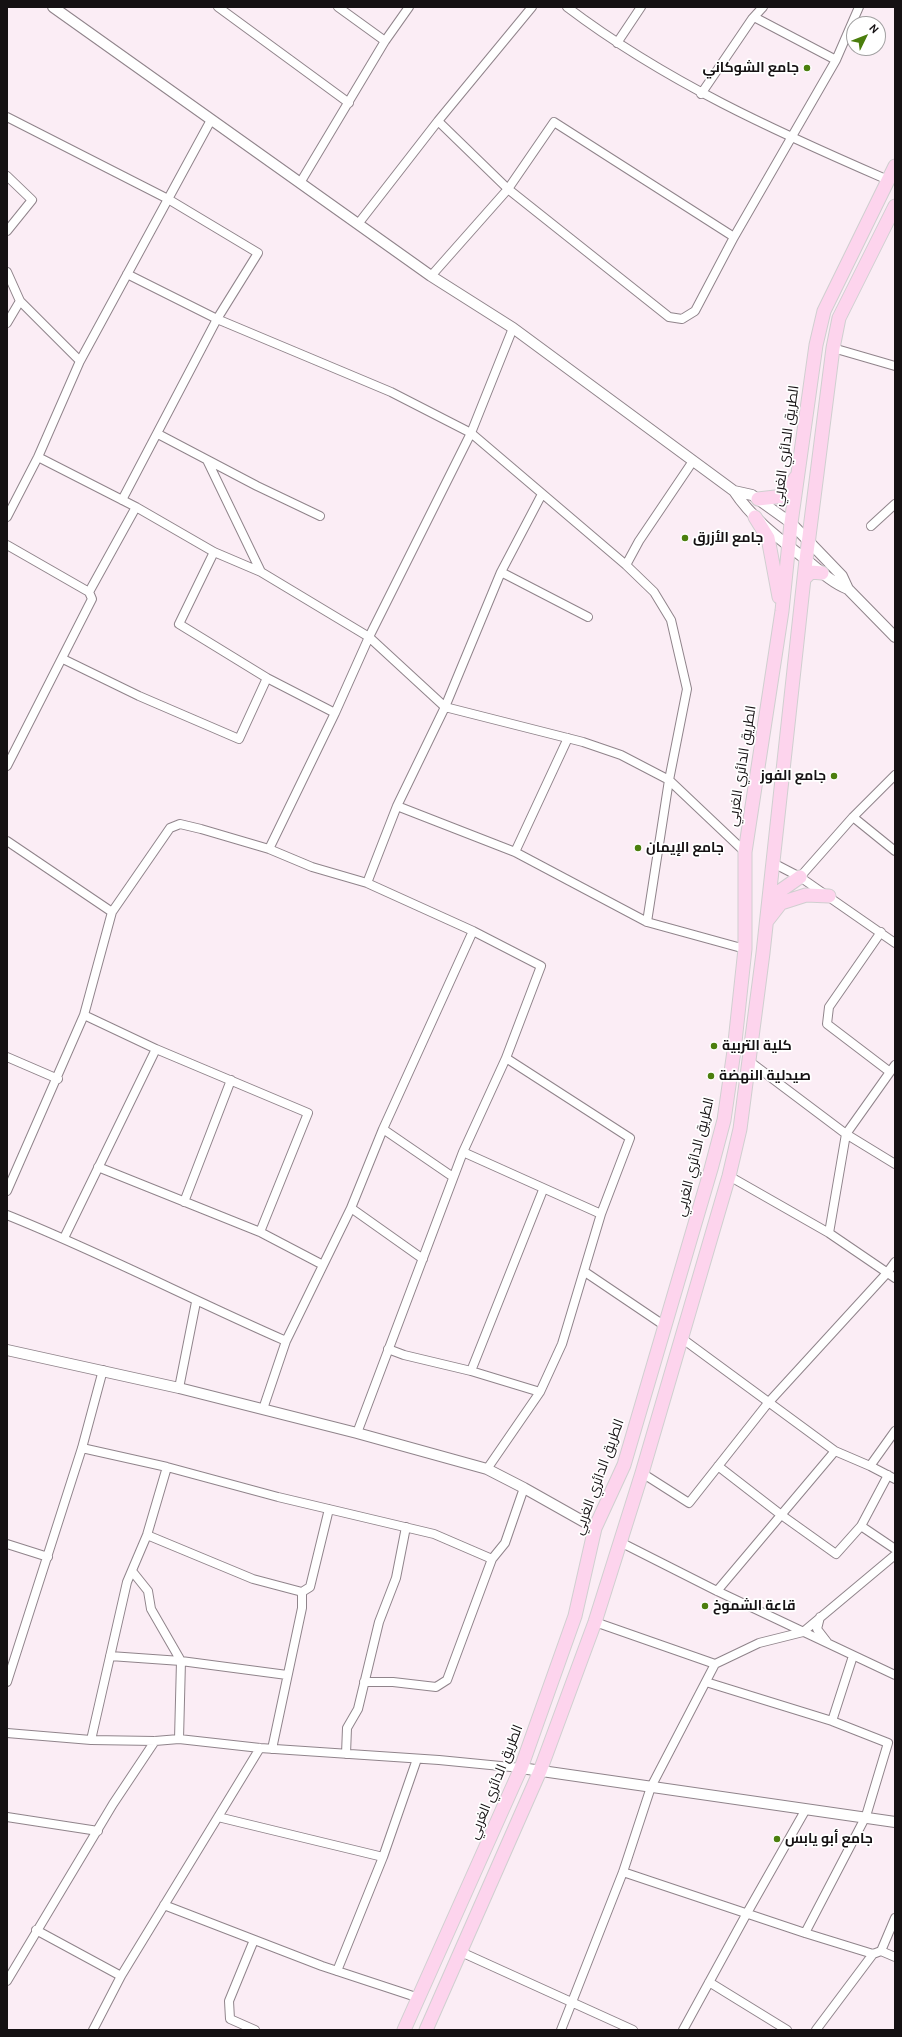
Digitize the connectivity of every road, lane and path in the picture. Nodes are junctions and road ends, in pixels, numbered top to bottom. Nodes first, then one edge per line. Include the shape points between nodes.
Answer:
1 (53, 7) edge
2 (218, 7) edge
3 (338, 7) edge
4 (409, 7) edge
5 (532, 7) edge
6 (567, 7) edge
7 (641, 7) edge
8 (763, 7) edge
9 (859, 7) edge
10 (754, 17) junction
11 (385, 41) junction
12 (617, 43) junction
13 (836, 60) junction
14 (701, 94) junction
15 (349, 102) junction
16 (7, 117) edge
17 (211, 120) junction
18 (438, 121) junction
19 (790, 137) junction
20 (895, 166) edge
21 (7, 176) edge
22 (888, 180) junction
23 (300, 183) junction
24 (508, 189) junction
25 (168, 199) junction
26 (895, 206) edge
27 (358, 224) junction
28 (7, 231) edge
29 (734, 237) junction
30 (7, 272) edge
31 (127, 274) junction
32 (431, 276) junction
33 (20, 301) junction
34 (217, 319) junction
35 (7, 323) edge
36 (513, 328) junction
37 (833, 348) junction
38 (80, 361) junction
39 (895, 366) edge
40 (471, 433) junction
41 (158, 434) junction
42 (38, 457) junction
43 (208, 460) junction
44 (693, 461) junction
45 (798, 474) junction
46 (734, 491) junction
47 (542, 494) junction
48 (758, 499) junction
49 (122, 500) junction
50 (895, 504) edge
51 (136, 507) junction
52 (320, 516) dead end
53 (7, 517) edge
54 (755, 517) junction
55 (791, 523) junction
56 (871, 526) dead end
57 (809, 541) junction
58 (7, 545) edge
59 (789, 547) junction
60 (214, 552) junction
61 (806, 560) junction
62 (626, 565) junction
63 (261, 572) junction
64 (501, 572) junction
65 (822, 573) junction
66 (804, 579) junction
67 (848, 589) junction
68 (89, 592) junction
69 (782, 612) junction
70 (588, 617) dead end
71 (369, 637) junction
72 (895, 637) edge
73 (63, 659) junction
74 (267, 678) junction
75 (445, 707) junction
76 (335, 713) junction
77 (568, 738) junction
78 (7, 766) edge
79 (895, 775) edge
80 (669, 780) junction
81 (397, 806) junction
82 (853, 817) junction
83 (7, 842) edge
84 (269, 849) junction
85 (895, 851) edge
86 (515, 852) junction
87 (745, 852) junction
88 (773, 863) junction
89 (800, 877) junction
90 (367, 883) junction
91 (829, 896) junction
92 (112, 912) junction
93 (766, 921) junction
94 (648, 922) junction
95 (473, 931) junction
96 (881, 932) junction
97 (895, 942) edge
98 (745, 949) junction
99 (84, 1015) junction
100 (156, 1049) junction
101 (734, 1051) junction
102 (7, 1057) edge
103 (506, 1058) junction
104 (749, 1061) junction
105 (892, 1068) edge
106 (58, 1079) junction
107 (231, 1080) junction
108 (383, 1129) junction
109 (846, 1134) junction
110 (463, 1152) junction
111 (895, 1164) edge
112 (98, 1167) junction
113 (729, 1176) junction
114 (453, 1177) junction
115 (543, 1190) junction
116 (7, 1191) edge
117 (184, 1202) junction
118 (351, 1208) junction
119 (601, 1214) junction
120 (7, 1215) edge
121 (260, 1232) junction
122 (829, 1233) junction
123 (64, 1238) junction
124 (423, 1259) junction
125 (895, 1262) edge
126 (323, 1265) junction
127 (585, 1272) junction
128 (887, 1273) junction
129 (895, 1278) edge
130 (196, 1302) junction
131 (665, 1326) junction
132 (680, 1337) junction
133 (286, 1341) junction
134 (388, 1349) junction
135 (7, 1350) edge
136 (103, 1370) junction
137 (472, 1371) junction
138 (178, 1388) junction
139 (540, 1392) junction
140 (768, 1403) junction
141 (263, 1409) junction
142 (895, 1431) edge
143 (357, 1433) junction
144 (82, 1448) junction
145 (835, 1451) junction
146 (718, 1466) junction
147 (870, 1466) junction
148 (167, 1467) junction
149 (487, 1469) junction
150 (642, 1472) junction
151 (892, 1477) edge
152 (524, 1488) junction
153 (329, 1509) junction
154 (780, 1514) junction
155 (861, 1526) junction
156 (406, 1527) junction
157 (595, 1528) junction
158 (147, 1535) junction
159 (620, 1542) junction
160 (7, 1544) edge
161 (895, 1549) edge
162 (895, 1555) edge
163 (48, 1556) junction
164 (492, 1559) junction
165 (132, 1571) junction
166 (717, 1591) junction
167 (302, 1592) junction
168 (575, 1616) junction
169 (820, 1617) junction
170 (596, 1622) junction
171 (803, 1632) junction
172 (828, 1644) junction
173 (110, 1656) junction
174 (853, 1656) junction
175 (181, 1661) junction
176 (715, 1664) junction
177 (895, 1674) edge
178 (287, 1676) junction
179 (7, 1682) edge
180 (364, 1682) junction
181 (706, 1682) junction
182 (832, 1721) junction
183 (7, 1733) edge
184 (179, 1739) junction
185 (91, 1740) junction
186 (155, 1741) junction
187 (260, 1748) junction
188 (272, 1749) junction
189 (346, 1754) junction
190 (418, 1759) junction
191 (521, 1768) junction
192 (540, 1771) junction
193 (651, 1787) junction
194 (806, 1810) junction
195 (866, 1816) junction
196 (7, 1817) edge
197 (218, 1817) junction
198 (895, 1822) edge
199 (98, 1831) junction
200 (383, 1857) junction
201 (623, 1872) junction
202 (164, 1905) junction
203 (747, 1913) junction
204 (895, 1918) edge
205 (36, 1930) junction
206 (805, 1933) junction
207 (254, 1940) junction
208 (461, 1952) junction
209 (877, 1953) junction
210 (893, 1955) edge
211 (337, 1971) junction
212 (121, 1976) junction
213 (7, 1981) edge
214 (709, 1982) junction
215 (419, 1998) junction
216 (572, 2001) junction
217 (94, 2030) edge
218 (255, 2030) edge
219 (404, 2030) edge
220 (426, 2030) edge
221 (561, 2030) edge
222 (633, 2030) edge
223 (683, 2030) edge
224 (786, 2030) edge
225 (816, 2030) edge

1 - 17 street
2 - 15 street
3 - 11 street
4 - 11 street
5 - 18 street
6 - 12 street
7 - 12 street
8 - 10 street
9 - 13 street
10 - 13 street
10 - 14 street
11 - 15 street
12 - 14 street
13 - 19 street
14 - 19 street
15 - 23 street
16 - 25 street
17 - 23 street
17 - 25 street
18 - 24 street
18 - 27 street
19 - 22 street
19 - 29 street
20 - 22 main road, الطريق الدائري الغربي
21 - 28 street via 32,200
22 - 45 main road, الطريق الدائري الغربي via 824,311 816,345
23 - 27 street
24 - 29 street via 554,122
24 - 29 street via 669,317 682,319 695,311
24 - 32 street
25 - 31 street
25 - 34 street via 258,253
26 - 37 main road via 839,318
27 - 32 street
30 - 33 street
31 - 34 street
31 - 38 street
32 - 36 street
33 - 35 street
33 - 38 street
34 - 40 street via 391,392
34 - 41 street
36 - 40 street
36 - 44 street
37 - 39 street
37 - 57 main road
38 - 42 street
40 - 47 street
40 - 71 street
41 - 43 street
41 - 49 street
42 - 49 street
42 - 53 street
43 - 52 street
43 - 63 street
44 - 46 street
44 - 62 street via 639,541
45 - 48 main road via 784,496
45 - 55 main road, الطريق الدائري الغربي
46 - 48 street
46 - 54 street via 745,508
47 - 62 street
47 - 64 street
48 - 55 street
49 - 51 street
50 - 56 street
51 - 60 street
51 - 68 street
54 - 59 street
54 - 69 main road via 768,538
55 - 57 street
55 - 59 main road, الطريق الدائري الغربي
57 - 61 main road
57 - 67 street via 842,576
58 - 68 street
59 - 61 street
59 - 69 main road, الطريق الدائري الغربي
60 - 63 street
60 - 74 street via 179,624
61 - 65 street
61 - 66 main road
62 - 80 street via 654,592 671,620 687,688
63 - 71 street
64 - 70 street
64 - 75 street
65 - 66 main road via 812,572
65 - 67 street
66 - 88 main road
67 - 72 street
68 - 73 street via 92,599
69 - 87 main road, الطريق الدائري الغربي
71 - 75 street
71 - 76 street
73 - 74 street via 139,696 239,739
73 - 78 street
74 - 76 street
75 - 77 street
75 - 81 street
76 - 84 street
77 - 80 street via 620,755
77 - 86 street
79 - 82 street
80 - 87 street
80 - 94 street
81 - 86 street
81 - 90 street
82 - 85 street
82 - 89 street
83 - 92 street
84 - 90 street via 312,867
84 - 92 street via 180,824 170,828
86 - 94 street
87 - 98 main road, الطريق الدائري الغربي
88 - 89 street
88 - 93 main road
89 - 91 street
89 - 93 main road via 780,891
90 - 95 street
91 - 93 main road via 806,895 780,903
91 - 96 street
92 - 99 street
93 - 104 main road
94 - 98 street
95 - 103 street via 541,966
95 - 108 street
96 - 97 street
96 - 105 street via 829,1007 827,1024
98 - 101 main road, الطريق الدائري الغربي
99 - 100 street
99 - 106 street
100 - 107 street
100 - 112 street
101 - 104 main road
101 - 131 main road, الطريق الدائري الغربي via 724,1120
102 - 106 street
103 - 110 street
103 - 119 street via 630,1138
104 - 109 street
104 - 113 main road via 740,1129
105 - 109 street
106 - 116 street
107 - 117 street
107 - 121 street via 308,1113
108 - 114 street
108 - 118 street
109 - 111 street
109 - 122 street
110 - 114 street
110 - 115 street
112 - 117 street
112 - 123 street
113 - 122 street
113 - 132 main road
114 - 124 street
115 - 119 street
115 - 137 street
117 - 121 street
118 - 124 street
118 - 126 street
119 - 127 street
120 - 123 street
121 - 126 street
122 - 128 street
123 - 130 street
124 - 134 street
125 - 128 street
126 - 133 street
127 - 131 street
127 - 139 street via 562,1344
128 - 129 street
128 - 140 street
130 - 133 street
130 - 138 street
131 - 132 main road
131 - 157 main road, الطريق الدائري الغربي via 624,1465
132 - 140 street
132 - 150 main road
133 - 141 street
134 - 137 street
134 - 143 street
135 - 136 street
136 - 138 street
136 - 144 street
137 - 139 street
138 - 141 street
139 - 149 street
140 - 145 street
140 - 146 street
141 - 143 street
142 - 147 street
143 - 149 street
144 - 148 street
144 - 163 street
145 - 147 street
145 - 154 street
146 - 150 street via 690,1503
146 - 154 street
147 - 151 street
148 - 153 street
148 - 158 street
149 - 152 street
150 - 159 main road
151 - 155 street
152 - 157 street
152 - 164 street via 505,1543
153 - 156 street
153 - 167 street via 310,1587
154 - 155 street via 836,1554
154 - 166 street
155 - 161 street
156 - 164 street via 434,1534
156 - 180 street via 396,1578 379,1622
157 - 168 main road, الطريق الدائري الغربي
158 - 165 street
158 - 167 street via 253,1579
159 - 166 street
159 - 170 main road
160 - 163 street
162 - 169 street
163 - 179 street
164 - 180 street via 447,1680 436,1687 393,1682
165 - 173 street via 127,1582
165 - 175 street via 148,1591 152,1609
166 - 171 street
167 - 178 street via 302,1608
168 - 170 main road
168 - 191 main road, الطريق الدائري الغربي
169 - 171 street
169 - 172 street via 817,1629
170 - 176 street
170 - 192 main road
171 - 172 street
171 - 176 street via 759,1643
172 - 174 street
173 - 175 street
173 - 185 street
174 - 177 street
174 - 182 street
175 - 178 street
175 - 184 street
176 - 181 street
178 - 188 street
180 - 189 street via 358,1709 347,1728
181 - 182 street
181 - 193 street
182 - 195 street via 888,1743
183 - 185 street
184 - 186 street
184 - 187 street
185 - 186 street
186 - 199 street
187 - 188 street
187 - 197 street
188 - 189 street
189 - 190 street
190 - 191 street
190 - 200 street
191 - 192 street
191 - 215 main road, الطريق الدائري الغربي
192 - 193 street
192 - 208 main road
193 - 194 street
193 - 201 street
194 - 195 street
194 - 203 street
195 - 198 street
195 - 206 street
196 - 199 street
197 - 200 street
197 - 202 street
199 - 205 street
200 - 211 street
201 - 203 street
201 - 216 street
202 - 207 street
202 - 212 street
203 - 206 street
203 - 214 street
204 - 209 street
205 - 212 street
205 - 213 street
206 - 209 street
207 - 211 street
207 - 218 street via 228,2001 230,2019
208 - 216 street
208 - 220 main road
209 - 210 street
209 - 225 street
211 - 215 street
212 - 217 street
214 - 223 street
214 - 224 street
215 - 219 main road, الطريق الدائري الغربي
216 - 221 street
216 - 222 street

